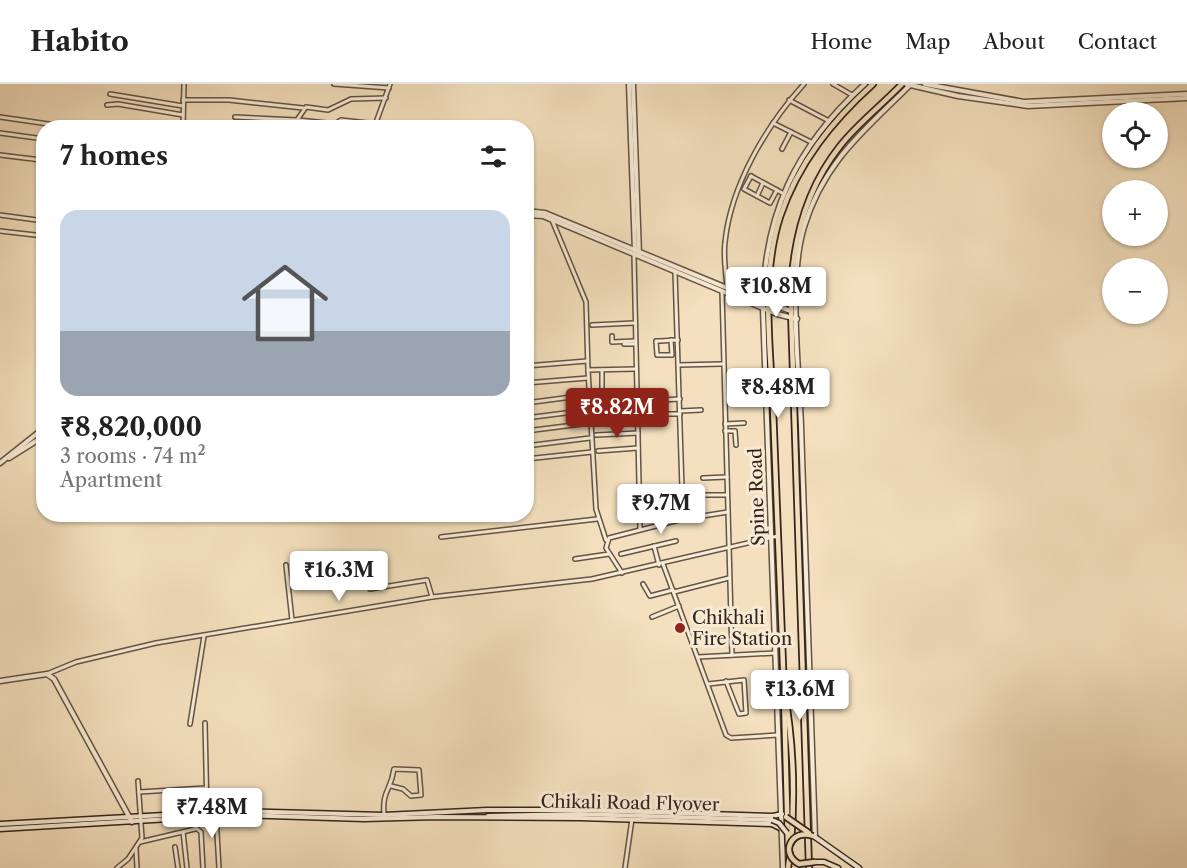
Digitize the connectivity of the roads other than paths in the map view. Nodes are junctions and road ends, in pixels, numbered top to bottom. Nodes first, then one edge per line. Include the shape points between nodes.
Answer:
1 (184, 84) edge
2 (334, 84) edge
3 (631, 84) edge
4 (804, 84) edge
5 (833, 84) edge
6 (865, 84) edge
7 (873, 84) edge
8 (907, 84) edge
9 (925, 84) edge
10 (389, 86) edge
11 (110, 94) dead end
12 (852, 95) junction
13 (1187, 96) edge
14 (386, 98) junction
15 (183, 100) junction
16 (789, 100) junction
17 (1101, 101) junction
18 (107, 105) dead end
19 (183, 106) junction
20 (303, 108) junction
21 (183, 115) junction
22 (0, 117) edge
23 (235, 117) dead end
24 (183, 120) edge
25 (299, 120) joint
26 (377, 120) edge
27 (828, 120) junction
28 (36, 122) edge
29 (773, 123) junction
30 (791, 132) junction
31 (0, 133) edge
32 (36, 138) edge
33 (811, 142) junction
34 (782, 149) dead end
35 (0, 155) edge
36 (36, 159) edge
37 (746, 173) junction
38 (751, 176) junction
39 (763, 183) junction
40 (777, 190) junction
41 (784, 194) junction
42 (757, 196) junction
43 (534, 213) edge
44 (0, 215) edge
45 (534, 215) edge
46 (36, 220) edge
47 (552, 220) junction
48 (0, 231) edge
49 (36, 235) edge
50 (637, 253) junction
51 (675, 271) junction
52 (724, 289) junction
53 (791, 296) junction
54 (797, 296) junction
55 (764, 302) junction
56 (770, 304) junction
57 (764, 309) junction
58 (770, 311) junction
59 (791, 311) junction
60 (797, 313) junction
61 (794, 319) junction
62 (634, 323) junction
63 (592, 325) dead end
64 (612, 336) dead end
65 (671, 340) junction
66 (678, 340) junction
67 (635, 342) junction
68 (624, 344) dead end
69 (587, 361) junction
70 (722, 364) junction
71 (534, 365) edge
72 (679, 365) junction
73 (635, 369) junction
74 (588, 370) junction
75 (602, 370) junction
76 (588, 378) junction
77 (534, 382) edge
78 (602, 393) dead end
79 (612, 393) dead end
80 (636, 393) junction
81 (588, 394) junction
82 (680, 399) junction
83 (653, 400) dead end
84 (661, 400) dead end
85 (637, 401) junction
86 (534, 402) edge
87 (611, 402) dead end
88 (589, 410) junction
89 (701, 410) dead end
90 (680, 412) junction
91 (660, 414) dead end
92 (637, 416) junction
93 (534, 417) edge
94 (607, 418) dead end
95 (590, 423) junction
96 (744, 423) dead end
97 (725, 424) junction
98 (534, 430) edge
99 (725, 431) junction
100 (638, 433) junction
101 (36, 435) edge
102 (596, 435) dead end
103 (591, 438) junction
104 (36, 441) edge
105 (534, 445) edge
106 (736, 445) dead end
107 (638, 448) junction
108 (597, 451) dead end
109 (592, 452) junction
110 (534, 458) edge
111 (0, 464) edge
112 (727, 477) junction
113 (703, 478) dead end
114 (704, 495) dead end
115 (727, 495) junction
116 (683, 502) junction
117 (661, 503) dead end
118 (728, 512) junction
119 (598, 519) junction
120 (683, 519) junction
121 (640, 529) junction
122 (778, 536) junction
123 (441, 537) dead end
124 (771, 537) junction
125 (606, 540) junction
126 (676, 541) dead end
127 (654, 546) junction
128 (729, 549) junction
129 (609, 554) junction
130 (621, 554) dead end
131 (574, 560) dead end
132 (661, 564) junction
133 (286, 565) dead end
134 (622, 573) junction
135 (729, 578) junction
136 (643, 584) dead end
137 (370, 589) dead end
138 (674, 591) junction
139 (432, 597) junction
140 (679, 606) junction
141 (652, 618) dead end
142 (292, 620) junction
143 (204, 636) junction
144 (777, 653) junction
145 (732, 655) junction
146 (698, 657) junction
147 (47, 674) junction
148 (0, 681) edge
149 (726, 681) junction
150 (708, 684) junction
151 (784, 690) junction
152 (205, 723) dead end
153 (190, 724) dead end
154 (780, 735) junction
155 (138, 781) dead end
156 (391, 786) junction
157 (207, 788) junction
158 (183, 790) junction
159 (139, 792) junction
160 (487, 810) junction
161 (207, 812) junction
162 (184, 813) junction
163 (496, 814) junction
164 (423, 815) junction
165 (784, 815) junction
166 (129, 816) junction
167 (216, 816) junction
168 (487, 816) junction
169 (384, 817) junction
170 (195, 818) junction
171 (139, 819) junction
172 (632, 819) junction
173 (772, 820) junction
174 (132, 822) junction
175 (0, 824) edge
176 (0, 828) edge
177 (196, 828) junction
178 (782, 829) junction
179 (183, 832) junction
180 (787, 833) junction
181 (813, 836) junction
182 (140, 842) junction
183 (175, 847) dead end
184 (788, 848) junction
185 (136, 849) junction
186 (792, 859) junction
187 (815, 865) edge
188 (117, 868) edge
189 (137, 868) edge
190 (178, 868) edge
191 (187, 868) edge
192 (203, 868) edge
193 (219, 868) edge
194 (625, 868) edge
195 (783, 868) edge
196 (790, 868) edge
197 (809, 868) edge
198 (838, 868) edge
199 (859, 868) edge

1 - 15 street
2 - 10 street
3 - 50 street
4 - 16 street
5 - 12 street
6 - 12 street, Spine Road
7 - 56 main road, Spine Road via 830,126 811,153 780,218 771,269
8 - 17 street via 1010,105
8 - 53 main road via 863,121 832,158 807,206 795,242
8 - 54 street via 834,165 804,226
9 - 17 street via 1024,102
10 - 14 street
11 - 19 street
12 - 27 street, Spine Road
13 - 17 street
14 - 20 street via 351,99 328,110
14 - 26 street
15 - 19 street
15 - 20 street via 229,100
16 - 27 street
16 - 29 street
18 - 21 street
19 - 21 street
20 - 25 street
21 - 24 street
22 - 28 street
23 - 25 street
27 - 33 street, Spine Road
29 - 30 street
29 - 37 street
30 - 33 street
30 - 34 street
31 - 32 street
33 - 41 street, Spine Road
35 - 36 street
37 - 38 street
37 - 52 street via 726,233
38 - 39 street
38 - 42 street via 744,189
39 - 40 street
39 - 42 street
40 - 41 street
40 - 42 street via 770,203
41 - 55 street, Spine Road via 769,236
43 - 50 street via 545,213
44 - 46 street
45 - 47 street
47 - 50 street
47 - 69 street via 586,302
48 - 49 street
50 - 51 street
50 - 52 street
50 - 62 street
51 - 52 street
51 - 66 street
52 - 55 street
52 - 57 street
52 - 70 street
53 - 54 main road
53 - 59 main road
54 - 60 street
55 - 56 street
55 - 57 street, Spine Road
56 - 58 main road, Spine Road
56 - 59 street
57 - 58 street
57 - 124 street, Spine Road
58 - 61 street
58 - 122 main road, Spine Road
59 - 60 street
59 - 61 main road
60 - 61 street
61 - 181 street
61 - 197 main road
62 - 63 street
62 - 67 street
64 - 67 street via 612,342
65 - 65 street via 656,341 657,355 672,355
65 - 66 street
66 - 72 street
67 - 68 street
67 - 73 street
69 - 71 street
69 - 74 street
70 - 72 street
70 - 97 street
72 - 82 street
73 - 75 street
73 - 80 street
74 - 75 street
74 - 76 street
75 - 78 street
76 - 77 street
76 - 81 street
79 - 80 street
80 - 85 street
81 - 86 street
81 - 88 street
82 - 84 street
82 - 90 street
83 - 85 street
85 - 87 street
85 - 92 street
88 - 93 street
88 - 95 street
89 - 90 street
90 - 91 street
90 - 116 street
92 - 94 street
92 - 100 street
95 - 98 street
95 - 103 street
96 - 97 street
97 - 99 street
99 - 106 street via 735,431
99 - 112 street
100 - 102 street
100 - 107 street
101 - 111 street
103 - 105 street
103 - 109 street
104 - 111 street
107 - 108 street
107 - 121 street
109 - 110 street
109 - 119 street
112 - 113 street
112 - 115 street
114 - 115 street
115 - 118 street
116 - 117 street
116 - 120 street
118 - 120 street
118 - 128 street
119 - 123 street
119 - 125 street
120 - 121 street
121 - 125 street
122 - 124 street
122 - 151 main road, Spine Road
124 - 128 street
124 - 144 street, Spine Road
125 - 129 street
126 - 127 street
127 - 130 street
127 - 132 street
128 - 132 street
128 - 135 street
129 - 131 street
129 - 134 street
132 - 134 street
132 - 138 street
133 - 142 street
134 - 139 street
135 - 138 street
135 - 145 street
136 - 138 street via 650,596
137 - 139 street via 427,580
138 - 140 street
139 - 142 street
140 - 141 street
140 - 146 street
142 - 143 street
143 - 147 street via 76,662
143 - 153 street
144 - 145 street
144 - 154 street, Spine Road
145 - 146 street
146 - 150 street
147 - 148 street
147 - 166 street via 54,679
149 - 149 street via 744,680 746,712 739,714
149 - 150 street
150 - 154 street via 726,735
151 - 165 main road
151 - 196 main road, Spine Road via 793,817
152 - 157 street
154 - 165 street, Spine Road
155 - 159 street
156 - 156 street via 411,796 420,795 419,770 396,768
156 - 169 street via 383,797
157 - 158 street
157 - 161 street
158 - 159 street
158 - 162 street
159 - 171 street
160 - 163 street
160 - 164 street
160 - 165 street
161 - 162 street
161 - 169 street
162 - 171 street
163 - 168 street, Chikali Road Flyover
163 - 173 street, Chikali Road Flyover
164 - 168 street
164 - 169 street
165 - 173 street, Chikali Road Flyover, bridge
165 - 178 street, Spine Road
165 - 180 main road, bridge
165 - 181 main road, bridge
166 - 171 street
166 - 174 street
166 - 175 street
167 - 169 street
167 - 170 street
167 - 193 street
168 - 172 street
170 - 171 street
170 - 177 street
171 - 174 street
171 - 182 street
172 - 178 street via 772,824
172 - 194 street
173 - 180 street, bridge
174 - 176 street
177 - 179 street
177 - 192 street via 201,832
178 - 195 street, Spine Road
179 - 182 street
179 - 191 street
180 - 184 main road, bridge
181 - 184 main road, bridge via 795,836
181 - 199 street
182 - 185 street
183 - 190 street
184 - 186 main road, bridge
185 - 188 street
185 - 189 street
186 - 187 main road, bridge via 801,865
186 - 196 main road, bridge
187 - 198 street via 824,862

